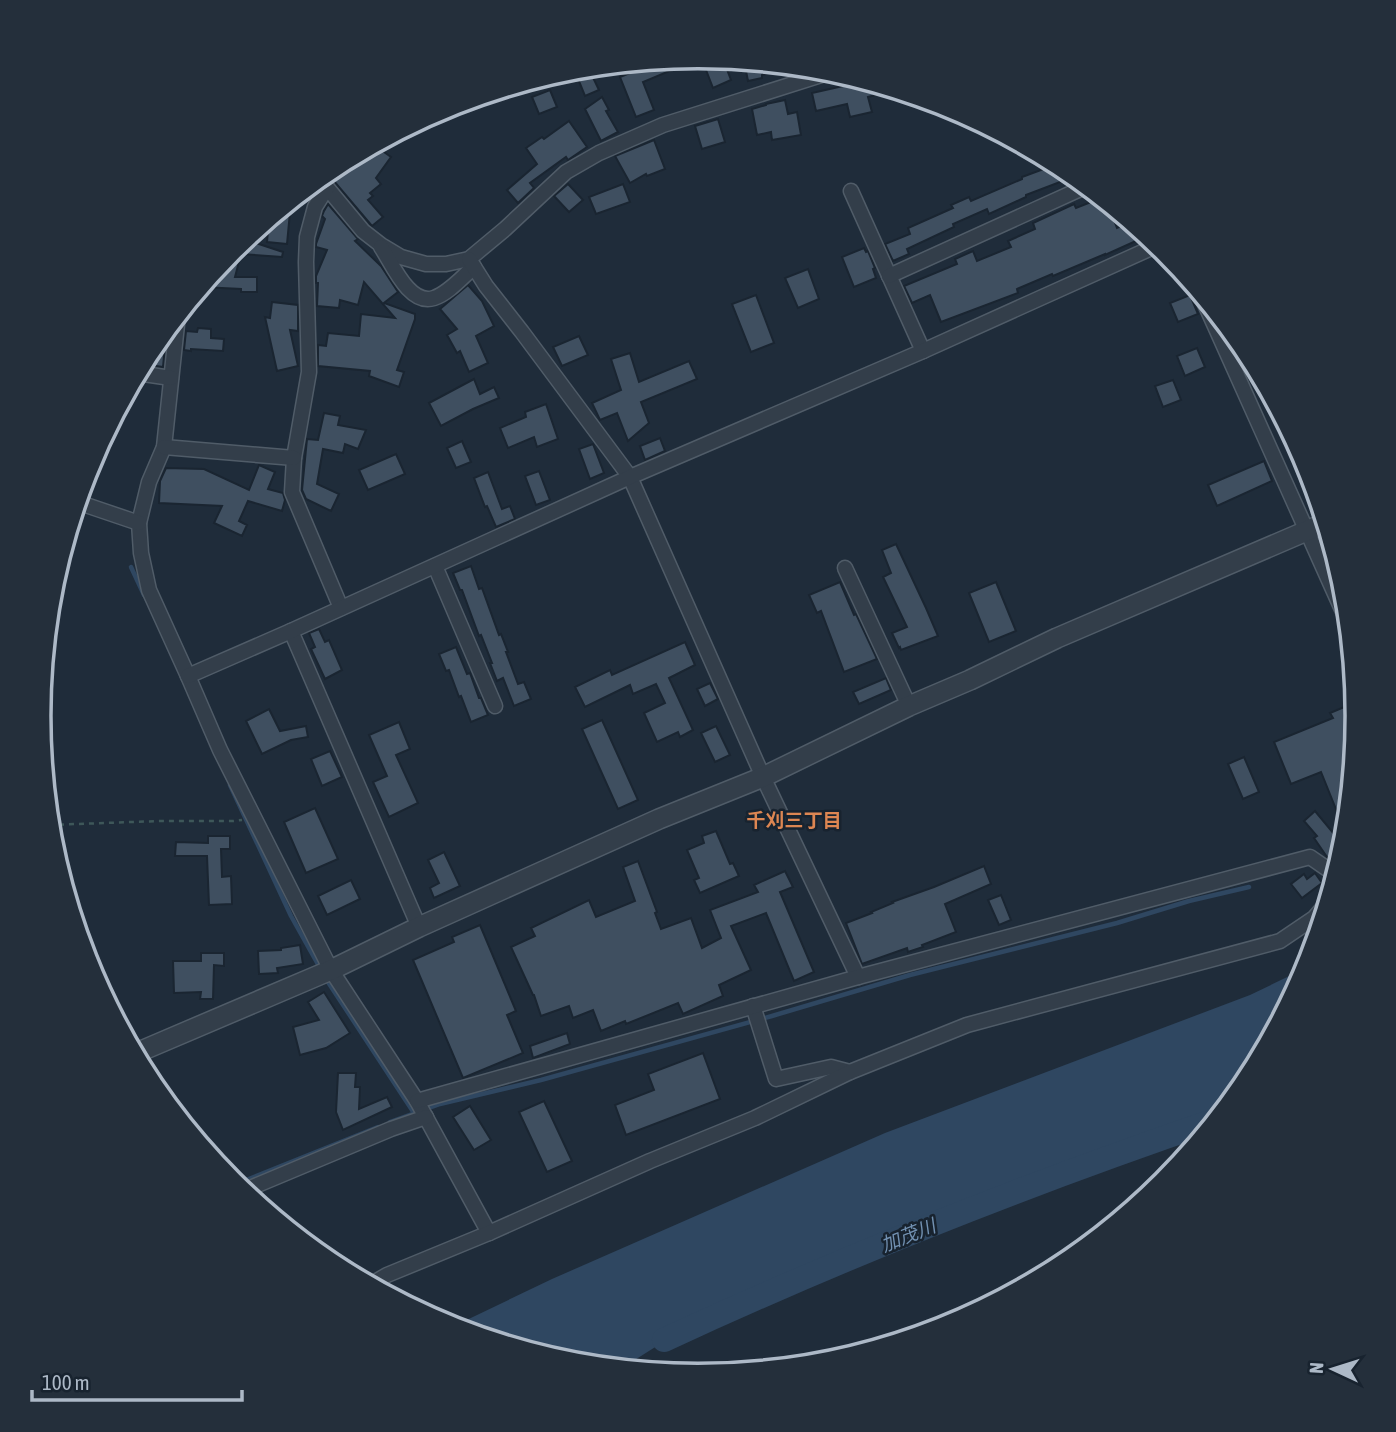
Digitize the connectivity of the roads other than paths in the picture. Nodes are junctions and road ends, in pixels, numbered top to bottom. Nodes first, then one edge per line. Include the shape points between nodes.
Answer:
1 (810, 79) edge
2 (326, 187) edge
3 (850, 191) dead end
4 (1076, 191) edge
5 (319, 192) edge
6 (381, 246) junction
7 (1147, 250) edge
8 (472, 263) junction
9 (889, 276) junction
10 (1216, 329) edge
11 (176, 334) edge
12 (923, 351) junction
13 (148, 375) edge
14 (171, 378) junction
15 (164, 447) junction
16 (294, 458) junction
17 (630, 477) junction
18 (86, 505) edge
19 (139, 523) junction
20 (1317, 527) edge
21 (1307, 531) junction
22 (435, 566) junction
23 (845, 568) dead end
24 (1333, 588) edge
25 (341, 608) junction
26 (291, 631) junction
27 (188, 676) junction
28 (495, 706) dead end
29 (909, 706) junction
30 (763, 777) junction
31 (1327, 869) edge
32 (1312, 919) edge
33 (419, 927) junction
34 (331, 970) junction
35 (858, 977) junction
36 (753, 1006) junction
37 (143, 1050) edge
38 (850, 1072) junction
39 (416, 1101) junction
40 (426, 1117) junction
41 (253, 1187) edge
42 (489, 1233) junction
43 (379, 1280) edge

1 - 8 street via 663,125 599,153 566,172
2 - 6 street
3 - 9 street
4 - 9 street
5 - 16 street via 307,237 309,372
6 - 8 street via 426,264
6 - 8 street via 408,290 418,298 432,299 445,291
7 - 12 street
8 - 17 street
9 - 12 street
10 - 21 street
11 - 14 street
12 - 17 street
13 - 14 street
14 - 15 street
15 - 16 street
15 - 19 street
16 - 25 street via 292,492
17 - 22 street
17 - 30 street
18 - 19 street
19 - 27 street via 149,590
20 - 21 street
21 - 24 street
21 - 29 street
22 - 25 street
22 - 28 street
23 - 29 street
25 - 26 street
26 - 27 street
26 - 33 street
27 - 34 street via 220,750
29 - 30 street
30 - 33 street
30 - 35 street
31 - 35 street via 1310,857
32 - 38 street via 1280,941 967,1025
33 - 34 street
34 - 37 street
34 - 39 street
35 - 36 street
36 - 38 street via 776,1079 831,1067
36 - 39 street
38 - 42 street
39 - 40 street
40 - 41 street
40 - 42 street
42 - 43 street

